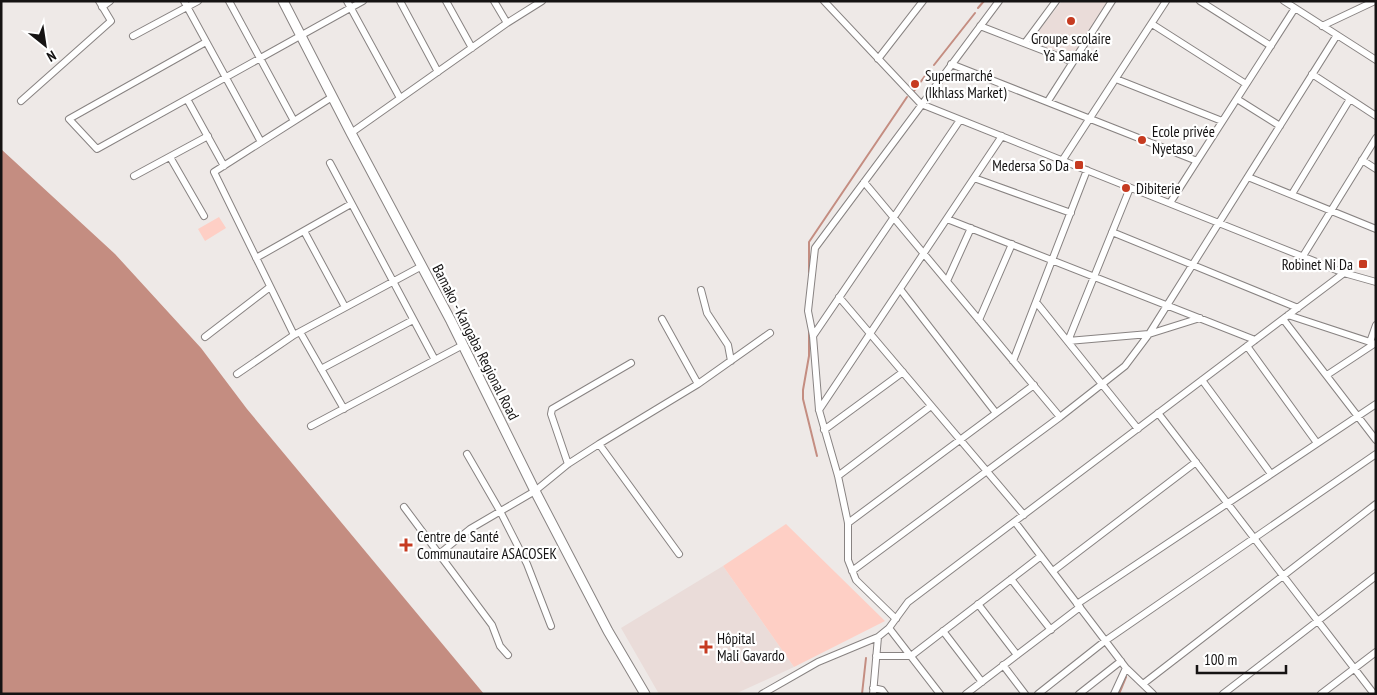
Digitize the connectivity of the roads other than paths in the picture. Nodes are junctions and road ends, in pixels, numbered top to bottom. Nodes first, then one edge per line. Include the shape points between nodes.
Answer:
1 (110, 1) edge
2 (198, 1) edge
3 (230, 1) edge
4 (283, 1) edge
5 (347, 1) edge
6 (363, 1) edge
7 (400, 1) edge
8 (446, 1) edge
9 (494, 1) edge
10 (824, 1) edge
11 (912, 1) edge
12 (923, 1) edge
13 (999, 1) edge
14 (1056, 1) edge
15 (1112, 1) edge
16 (1166, 1) edge
17 (1200, 1) edge
18 (1284, 1) edge
19 (1375, 1) edge
20 (540, 2) edge
21 (100, 4) edge
22 (186, 4) edge
23 (351, 8) junction
24 (1295, 8) junction
25 (917, 9) junction
26 (507, 23) junction
27 (1152, 24) junction
28 (980, 26) junction
29 (1322, 26) junction
30 (1337, 35) junction
31 (133, 36) dead end
32 (301, 36) junction
33 (206, 42) junction
34 (1025, 43) junction
35 (1271, 46) junction
36 (472, 48) junction
37 (1376, 50) edge
38 (1367, 55) junction
39 (260, 58) junction
40 (878, 59) junction
41 (1376, 60) edge
42 (1073, 62) junction
43 (951, 64) junction
44 (438, 72) junction
45 (1312, 74) junction
46 (226, 78) junction
47 (1116, 79) junction
48 (1246, 84) junction
49 (332, 97) junction
50 (400, 98) junction
51 (187, 99) junction
52 (1237, 99) junction
53 (1350, 99) junction
54 (21, 101) dead end
55 (1048, 102) junction
56 (921, 104) junction
57 (1376, 116) edge
58 (1090, 118) junction
59 (960, 120) junction
60 (294, 121) junction
61 (1222, 121) junction
62 (1280, 126) junction
63 (351, 133) junction
64 (208, 136) junction
65 (1002, 136) junction
66 (1376, 138) edge
67 (261, 142) junction
68 (170, 157) junction
69 (1362, 160) junction
70 (1062, 161) junction
71 (1197, 161) junction
72 (330, 164) dead end
73 (224, 166) junction
74 (1376, 169) edge
75 (1087, 170) junction
76 (134, 176) dead end
77 (1248, 177) junction
78 (974, 178) junction
79 (864, 182) junction
80 (1130, 188) junction
81 (1292, 194) junction
82 (1170, 203) junction
83 (351, 204) junction
84 (1332, 210) junction
85 (1071, 213) junction
86 (204, 216) dead end
87 (894, 217) junction
88 (947, 219) junction
89 (1218, 224) junction
90 (971, 228) junction
91 (1376, 229) edge
92 (304, 231) junction
93 (1112, 232) junction
94 (1012, 244) junction
95 (924, 253) junction
96 (1303, 256) junction
97 (256, 258) junction
98 (1053, 260) junction
99 (422, 266) junction
100 (1192, 266) junction
101 (1344, 273) junction
102 (1094, 276) junction
103 (947, 281) junction
104 (393, 282) junction
105 (1376, 282) edge
106 (270, 287) junction
107 (900, 289) junction
108 (701, 290) dead end
109 (839, 297) junction
110 (1036, 302) junction
111 (1167, 306) junction
112 (345, 307) junction
113 (1298, 308) junction
114 (1286, 317) junction
115 (1200, 318) junction
116 (414, 320) junction
117 (662, 320) dead end
118 (979, 320) junction
119 (1376, 324) edge
120 (297, 333) junction
121 (770, 333) dead end
122 (870, 334) junction
123 (1149, 334) junction
124 (813, 336) junction
125 (205, 337) dead end
126 (1255, 340) junction
127 (1068, 341) junction
128 (1373, 344) edge
129 (463, 345) junction
130 (1247, 346) junction
131 (435, 360) junction
132 (731, 360) junction
133 (1013, 361) junction
134 (631, 363) dead end
135 (321, 369) junction
136 (902, 372) junction
137 (237, 374) dead end
138 (1327, 376) junction
139 (1202, 380) junction
140 (698, 384) junction
141 (1102, 384) junction
142 (1034, 385) junction
143 (1376, 404) edge
144 (931, 406) junction
145 (344, 409) junction
146 (819, 410) junction
147 (996, 413) junction
148 (1158, 413) junction
149 (1358, 416) junction
150 (1060, 417) junction
151 (312, 426) dead end
152 (1138, 429) junction
153 (824, 430) junction
154 (960, 440) junction
155 (1376, 440) edge
156 (1318, 443) junction
157 (599, 444) junction
158 (467, 454) dead end
159 (1376, 454) edge
160 (1196, 462) junction
161 (568, 464) junction
162 (987, 472) junction
163 (1271, 474) junction
164 (838, 476) junction
165 (534, 491) junction
166 (1227, 503) junction
167 (1376, 504) edge
168 (404, 506) dead end
169 (500, 512) junction
170 (1024, 515) junction
171 (1015, 522) junction
172 (848, 523) junction
173 (1254, 538) junction
174 (439, 554) junction
175 (679, 554) dead end
176 (1041, 556) junction
177 (852, 571) junction
178 (1053, 571) junction
179 (1283, 575) junction
180 (1376, 576) edge
181 (1011, 579) junction
182 (978, 604) junction
183 (1079, 606) junction
184 (896, 619) junction
185 (1318, 620) junction
186 (551, 626) dead end
187 (890, 628) junction
188 (1050, 630) junction
189 (943, 631) junction
190 (878, 637) junction
191 (1105, 641) junction
192 (1376, 652) edge
193 (1018, 654) junction
194 (508, 655) dead end
195 (876, 656) junction
196 (911, 656) junction
197 (1121, 661) junction
198 (1003, 666) junction
199 (1126, 668) junction
200 (1354, 668) junction
201 (982, 682) junction
202 (1142, 684) junction
203 (873, 691) edge
204 (645, 694) edge
205 (762, 694) edge
206 (885, 694) edge
207 (940, 694) edge
208 (966, 694) edge
209 (1025, 694) edge
210 (1038, 694) edge
211 (1079, 694) edge
212 (1114, 694) edge
213 (1152, 694) edge
214 (1223, 694) edge
215 (1321, 694) edge
216 (1374, 694) edge

1 - 21 street
2 - 22 street
3 - 39 street
4 - 32 street, Bamako - Kangaba Regional Road
5 - 23 street
6 - 23 street
7 - 44 street
8 - 36 street
9 - 26 street
10 - 40 street
11 - 25 street
12 - 25 street
13 - 28 street
14 - 34 street
15 - 42 street
16 - 27 street
17 - 35 street
18 - 24 street
19 - 29 street
20 - 26 street
21 - 54 street via 111,21 109,24
22 - 31 street
22 - 33 street
23 - 32 street
23 - 50 street
24 - 29 street
24 - 35 street
25 - 40 street
26 - 36 street
27 - 47 street
27 - 48 street
28 - 34 street
28 - 43 street
29 - 30 street
30 - 38 street
30 - 45 street
32 - 39 street
32 - 49 street, Bamako - Kangaba Regional Road
33 - 46 street
33 - 51 street via 68,120 97,149
34 - 42 street
35 - 48 street
36 - 44 street
37 - 38 street
38 - 41 street
39 - 46 street
39 - 60 street
40 - 56 street
42 - 55 street
43 - 55 street
43 - 56 street
44 - 50 street
45 - 53 street
45 - 62 street
46 - 51 street
46 - 67 street
47 - 58 street
47 - 61 street
48 - 52 street
49 - 60 street
49 - 63 street, Bamako - Kangaba Regional Road
50 - 63 street
51 - 64 street
52 - 61 street
52 - 62 street
53 - 57 street
53 - 81 street
55 - 58 street
56 - 59 street
56 - 79 street
58 - 70 street
58 - 71 street
59 - 65 street
59 - 87 street
60 - 67 street
61 - 71 street
62 - 77 street
63 - 99 street, Bamako - Kangaba Regional Road
64 - 68 street
64 - 73 street
65 - 70 street
65 - 78 street
66 - 69 street
67 - 73 street
68 - 76 street
68 - 86 street
69 - 74 street
69 - 84 street
70 - 75 street
71 - 82 street
72 - 83 street
73 - 97 street via 214,172
75 - 80 street
75 - 85 street
77 - 81 street
77 - 89 street
78 - 85 street
78 - 88 street
79 - 87 street
79 - 124 street via 815,248 808,311
80 - 82 street
80 - 93 street
81 - 84 street
82 - 89 street
83 - 92 street
83 - 104 street
84 - 91 street
84 - 96 street
85 - 98 street
87 - 95 street
87 - 109 street
88 - 90 street
88 - 95 street
89 - 96 street
89 - 100 street
90 - 94 street
90 - 103 street
92 - 97 street
92 - 112 street
93 - 100 street
93 - 102 street
94 - 98 street
94 - 118 street
95 - 103 street
95 - 107 street
96 - 101 street
97 - 106 street
98 - 102 street
98 - 110 street
99 - 104 street
99 - 129 street, Bamako - Kangaba Regional Road
100 - 111 street
100 - 113 street
101 - 105 street
101 - 113 street
102 - 111 street
102 - 127 street
103 - 118 street
104 - 112 street
104 - 116 street
106 - 120 street
106 - 125 street
107 - 122 street
107 - 147 street
108 - 132 street via 707,313 728,345
109 - 122 street
109 - 124 street
110 - 127 street
110 - 133 street
111 - 115 street
111 - 123 street
112 - 120 street
113 - 114 street
114 - 126 street
114 - 128 street
114 - 138 street
115 - 123 street
115 - 126 street
116 - 131 street
116 - 135 street
117 - 140 street
118 - 133 street
119 - 128 street
120 - 135 street
120 - 137 street
121 - 132 street
122 - 136 street
122 - 146 street
123 - 127 street
123 - 141 street via 1125,366
124 - 146 street
126 - 130 street
127 - 141 street
128 - 138 street
129 - 131 street
129 - 165 street, Bamako - Kangaba Regional Road
130 - 139 street
130 - 156 street
131 - 145 street
132 - 140 street
133 - 142 street
134 - 161 street via 552,409
135 - 145 street
136 - 144 street
136 - 153 street
138 - 149 street
139 - 148 street
139 - 163 street
140 - 157 street
141 - 150 street
141 - 152 street
142 - 147 street
142 - 150 street
143 - 149 street
144 - 154 street
144 - 164 street
145 - 151 street
146 - 153 street
147 - 154 street
148 - 152 street
148 - 160 street
149 - 155 street
149 - 156 street
150 - 162 street
152 - 170 street
153 - 164 street
154 - 162 street
154 - 172 street
156 - 163 street
157 - 161 street
157 - 175 street
158 - 169 street
159 - 173 street
160 - 166 street
160 - 178 street
161 - 165 street
162 - 170 street
162 - 177 street
163 - 166 street
164 - 172 street
165 - 169 street
165 - 204 street, Bamako - Kangaba Regional Road
166 - 173 street
166 - 183 street
167 - 179 street
168 - 174 street
169 - 174 street via 470,529
169 - 186 street via 527,564
170 - 171 street
171 - 176 street
171 - 184 street via 908,602
172 - 177 street via 848,560
173 - 179 street
173 - 191 street
174 - 194 street via 492,626 500,646
176 - 178 street
176 - 181 street
177 - 184 street via 856,580
178 - 183 street
179 - 185 street
179 - 202 street
180 - 185 street
181 - 182 street
181 - 188 street
182 - 189 street
182 - 193 street
183 - 188 street
183 - 191 street
184 - 187 street
185 - 200 street
185 - 214 street
187 - 190 street
187 - 196 street
188 - 193 street
189 - 196 street
189 - 201 street
190 - 195 street
190 - 205 street via 818,662
191 - 197 street
191 - 210 street
192 - 200 street
193 - 198 street
195 - 196 street
195 - 203 street
196 - 207 street
197 - 199 street
197 - 211 street
198 - 201 street
198 - 209 street
199 - 202 street
199 - 212 street
200 - 215 street
200 - 216 street
201 - 208 street
202 - 213 street
203 - 206 street via 882,690

